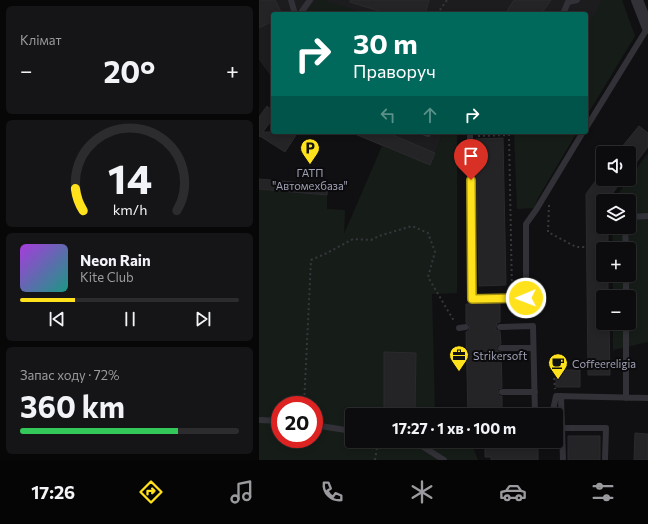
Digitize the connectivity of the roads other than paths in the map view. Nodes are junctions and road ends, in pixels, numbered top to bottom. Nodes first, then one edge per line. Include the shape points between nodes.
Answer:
1 (291, 0) edge
2 (309, 0) edge
3 (577, 0) edge
4 (637, 0) edge
5 (294, 12) edge
6 (301, 12) edge
7 (564, 12) edge
8 (648, 28) edge
9 (588, 125) edge
10 (582, 134) edge
11 (470, 136) road end
12 (648, 216) edge
13 (636, 217) edge
14 (500, 327) dead end
15 (626, 330) edge
16 (501, 348) dead end
17 (533, 348) junction
18 (502, 392) dead end
19 (535, 392) junction
20 (561, 396) junction
21 (626, 398) junction
22 (648, 398) edge
23 (535, 408) edge
24 (553, 408) edge
25 (561, 408) edge
26 (259, 420) edge
27 (271, 421) edge
28 (323, 426) edge
29 (563, 428) edge
30 (345, 430) edge
31 (425, 448) edge
32 (563, 448) edge
33 (443, 460) edge
34 (563, 460) edge
35 (605, 460) edge

1 - 5 lane
2 - 6 lane
3 - 7 lane via 568,2
4 - 8 street
8 - 9 lane
10 - 11 lane via 526,224 526,298 512,299 472,299
12 - 13 lane
14 - 17 lane via 533,326
15 - 21 lane
16 - 17 lane
17 - 19 lane
18 - 19 lane
19 - 23 lane
20 - 21 lane
20 - 24 lane via 556,396
20 - 25 lane
21 - 22 lane
26 - 27 lane
28 - 30 lane
29 - 35 lane via 606,428
31 - 33 lane
32 - 34 lane

